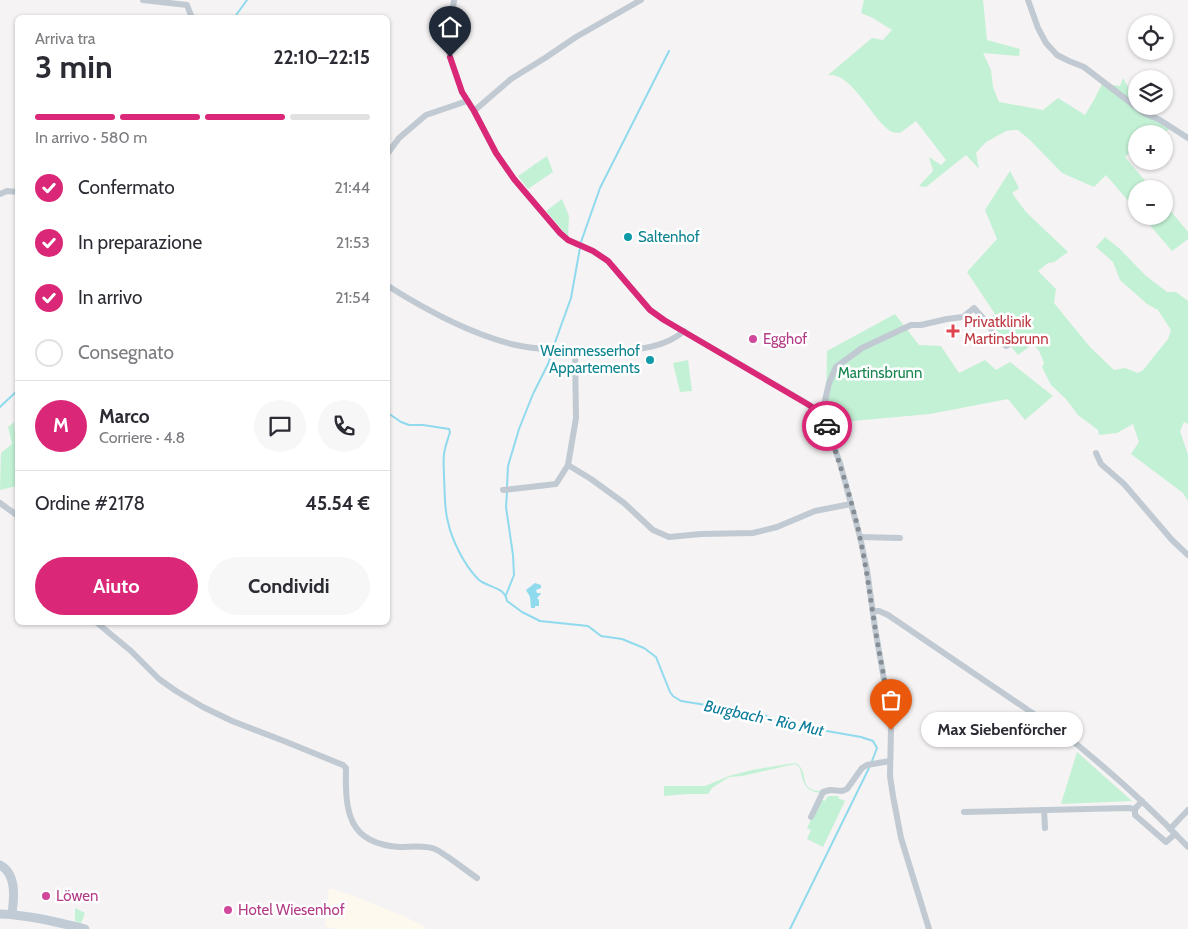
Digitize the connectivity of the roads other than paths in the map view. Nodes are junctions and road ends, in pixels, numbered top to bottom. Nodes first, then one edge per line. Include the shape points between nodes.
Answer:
1 (144, 0) edge
2 (454, 0) edge
3 (641, 0) edge
4 (1028, 0) edge
5 (191, 15) edge
6 (467, 101) junction
7 (474, 111) junction
8 (1188, 138) edge
9 (390, 150) edge
10 (15, 192) edge
11 (0, 194) edge
12 (390, 287) edge
13 (684, 331) junction
14 (1008, 345) dead end
15 (575, 352) junction
16 (822, 414) junction
17 (1096, 454) dead end
18 (568, 465) junction
19 (506, 490) dead end
20 (0, 503) edge
21 (851, 504) junction
22 (15, 514) edge
23 (860, 537) junction
24 (900, 538) dead end
25 (1188, 554) edge
26 (873, 611) junction
27 (100, 625) edge
28 (890, 760) junction
29 (1142, 801) junction
30 (1135, 809) junction
31 (1044, 810) junction
32 (1188, 810) edge
33 (964, 812) dead end
34 (811, 817) dead end
35 (1045, 828) dead end
36 (1173, 831) junction
37 (1188, 847) edge
38 (0, 865) edge
39 (477, 878) dead end
40 (0, 914) edge
41 (12, 914) junction
42 (85, 929) edge
43 (929, 929) edge

1 - 5 street via 187,5
2 - 6 street via 450,57
3 - 7 street via 511,79
4 - 8 street via 1038,28 1057,55 1084,67 1144,112
6 - 7 street
6 - 9 street via 426,114
7 - 13 street via 496,153 552,225 568,240 608,261 650,310
10 - 11 street
12 - 15 street via 477,333 516,345
13 - 15 street via 676,338 656,345 628,350
13 - 16 street
14 - 16 street via 992,335 991,327 974,308 963,317 911,325 862,348 836,367
15 - 18 street via 576,418
16 - 21 street
17 - 25 street via 1101,464 1124,484
18 - 19 street via 556,484
18 - 21 street via 624,503 653,530 669,536 753,533 815,511
20 - 22 street
21 - 23 street
23 - 24 street
23 - 26 street
26 - 28 street via 890,714
26 - 29 street via 888,615 1069,738
27 - 39 street via 176,691 232,721 343,765 346,768 350,816 368,840 384,845 435,849
28 - 34 street via 862,768 847,789 823,792
28 - 43 street via 891,786 901,838
29 - 30 street
29 - 36 street
30 - 31 street
30 - 36 street via 1136,814 1166,842
31 - 33 street
31 - 35 street
32 - 36 street
36 - 37 street
38 - 41 main road via 11,876
40 - 41 main road
41 - 42 main road

